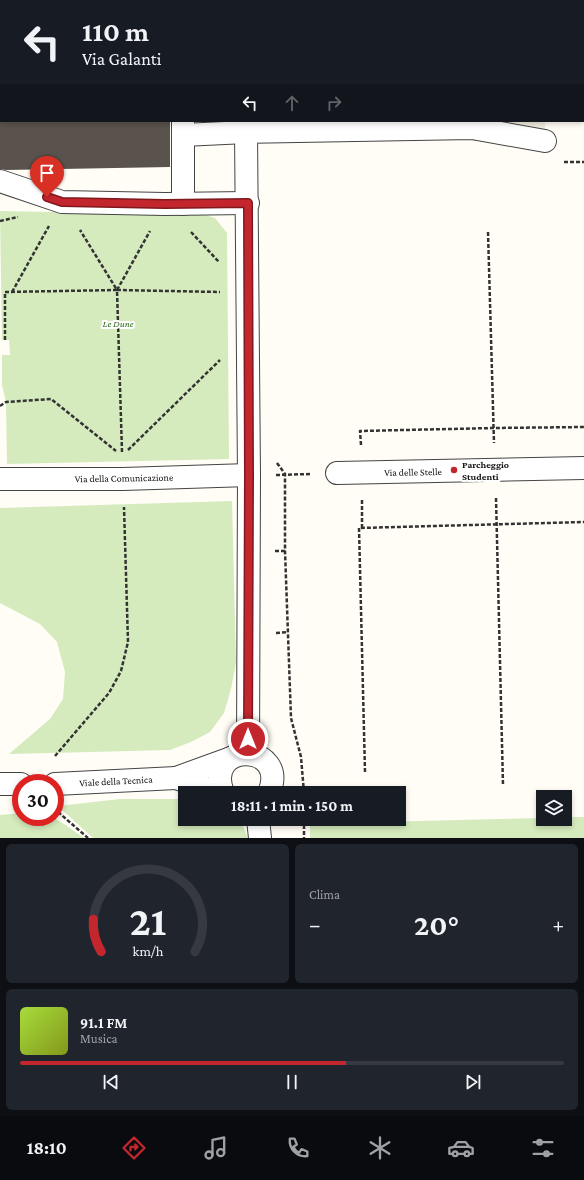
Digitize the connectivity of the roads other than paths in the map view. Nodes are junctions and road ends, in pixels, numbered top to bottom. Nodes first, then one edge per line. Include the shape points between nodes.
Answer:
1 (183, 128) edge
2 (246, 132) junction
3 (545, 141) dead end
4 (0, 181) edge
5 (248, 203) junction
6 (174, 204) junction
7 (584, 468) edge
8 (337, 473) road end
9 (249, 475) junction
10 (0, 479) edge
11 (239, 756) junction
12 (176, 778) junction
13 (0, 784) edge
14 (12, 784) edge
15 (64, 784) edge
16 (198, 786) edge
17 (220, 786) edge
18 (272, 786) edge
19 (259, 826) edge
20 (260, 838) edge

1 - 2 street
1 - 6 street
2 - 3 street via 472,128
2 - 5 street
4 - 6 street via 62,202
5 - 6 street
5 - 9 street
7 - 8 street, Via delle Stelle
9 - 10 street, Via della Comunicazione
9 - 11 street
11 - 12 street, Viale della Tecnica
11 - 17 street via 225,763 221,769
11 - 18 street via 256,755 263,760 272,774
12 - 15 street, Viale della Tecnica
12 - 16 street, Viale della Tecnica
13 - 14 street
19 - 20 street

